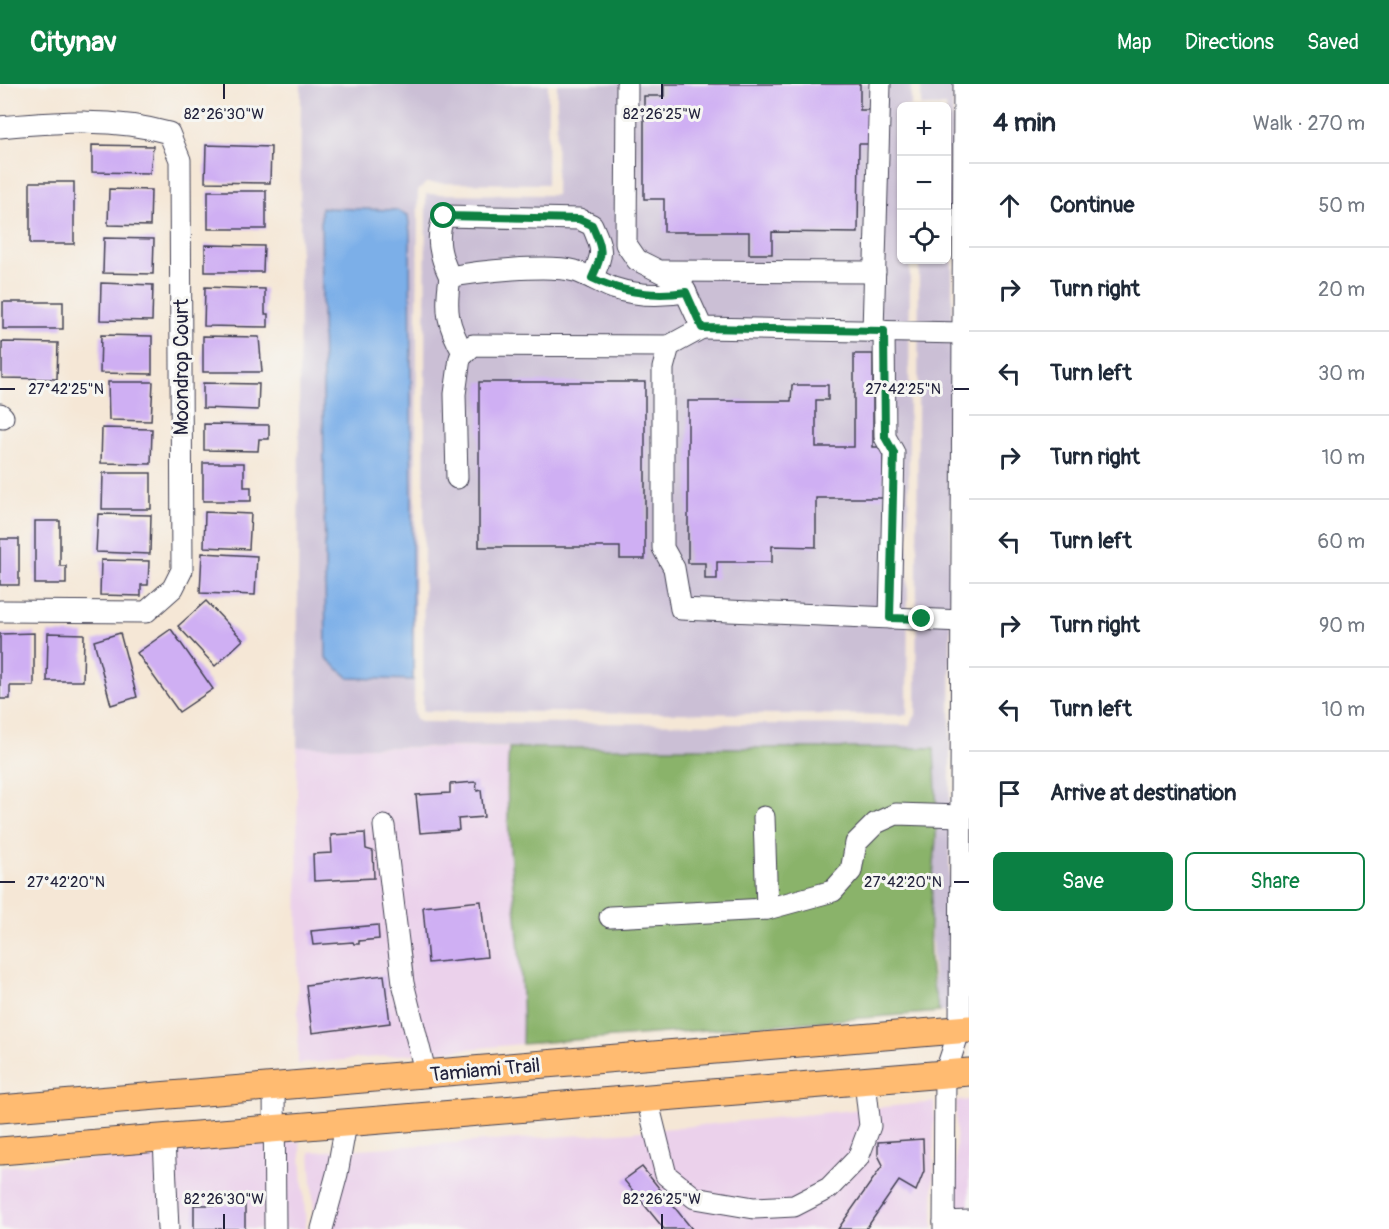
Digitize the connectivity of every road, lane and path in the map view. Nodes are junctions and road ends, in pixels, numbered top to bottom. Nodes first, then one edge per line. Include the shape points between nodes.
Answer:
1 (627, 84) edge
2 (880, 84) edge
3 (966, 93) edge
4 (0, 127) edge
5 (662, 271) junction
6 (875, 272) junction
7 (450, 277) junction
8 (592, 278) junction
9 (686, 292) junction
10 (702, 328) junction
11 (879, 331) junction
12 (963, 333) junction
13 (669, 346) junction
14 (464, 354) junction
15 (457, 478) dead end
16 (0, 611) edge
17 (890, 618) junction
18 (962, 621) junction
19 (961, 816) junction
20 (764, 817) dead end
21 (384, 826) dead end
22 (767, 909) junction
23 (610, 917) dead end
24 (964, 1029) edge
25 (957, 1073) edge
26 (426, 1075) junction
27 (865, 1081) junction
28 (274, 1087) junction
29 (647, 1099) junction
30 (0, 1109) edge
31 (346, 1124) junction
32 (276, 1130) junction
33 (164, 1139) junction
34 (0, 1152) edge
35 (969, 1221) edge
36 (944, 1226) edge
37 (168, 1229) edge
38 (275, 1229) edge
39 (322, 1229) edge

1 - 5 street via 626,244 637,260
2 - 6 street
3 - 12 street
4 - 16 street, Moondrop Court via 69,122 138,124 169,133 180,160 182,558 182,570 173,588 146,612
5 - 6 street
5 - 9 street via 681,282
6 - 11 street
7 - 8 street via 532,270 573,271
7 - 8 street via 442,259 438,231 444,216 579,219 592,225 602,246
7 - 14 street via 445,311
8 - 9 street via 627,291 656,295
9 - 10 street
10 - 11 street
10 - 13 street
11 - 12 street
11 - 17 street via 885,437 894,453
12 - 18 street
13 - 14 street via 496,344 473,345
13 - 17 street via 663,368 663,548 674,568 681,609
14 - 15 street via 460,358 456,394
17 - 18 street
18 - 19 street
19 - 22 street via 896,813 876,823 856,843 851,871 833,891
19 - 24 street
20 - 22 street
21 - 26 street via 403,983
22 - 23 street
24 - 25 street
24 - 26 main road, Tamiami Trail
25 - 27 main road
25 - 36 street
26 - 28 main road, Tamiami Trail
27 - 29 main road
27 - 29 street via 870,1126 858,1158 829,1188 794,1206 754,1208 695,1198 666,1174
28 - 30 main road, Tamiami Trail
28 - 32 street
29 - 31 main road
31 - 32 main road
31 - 39 street via 338,1174
32 - 33 main road
32 - 38 street
33 - 34 main road
33 - 37 street
35 - 36 street

